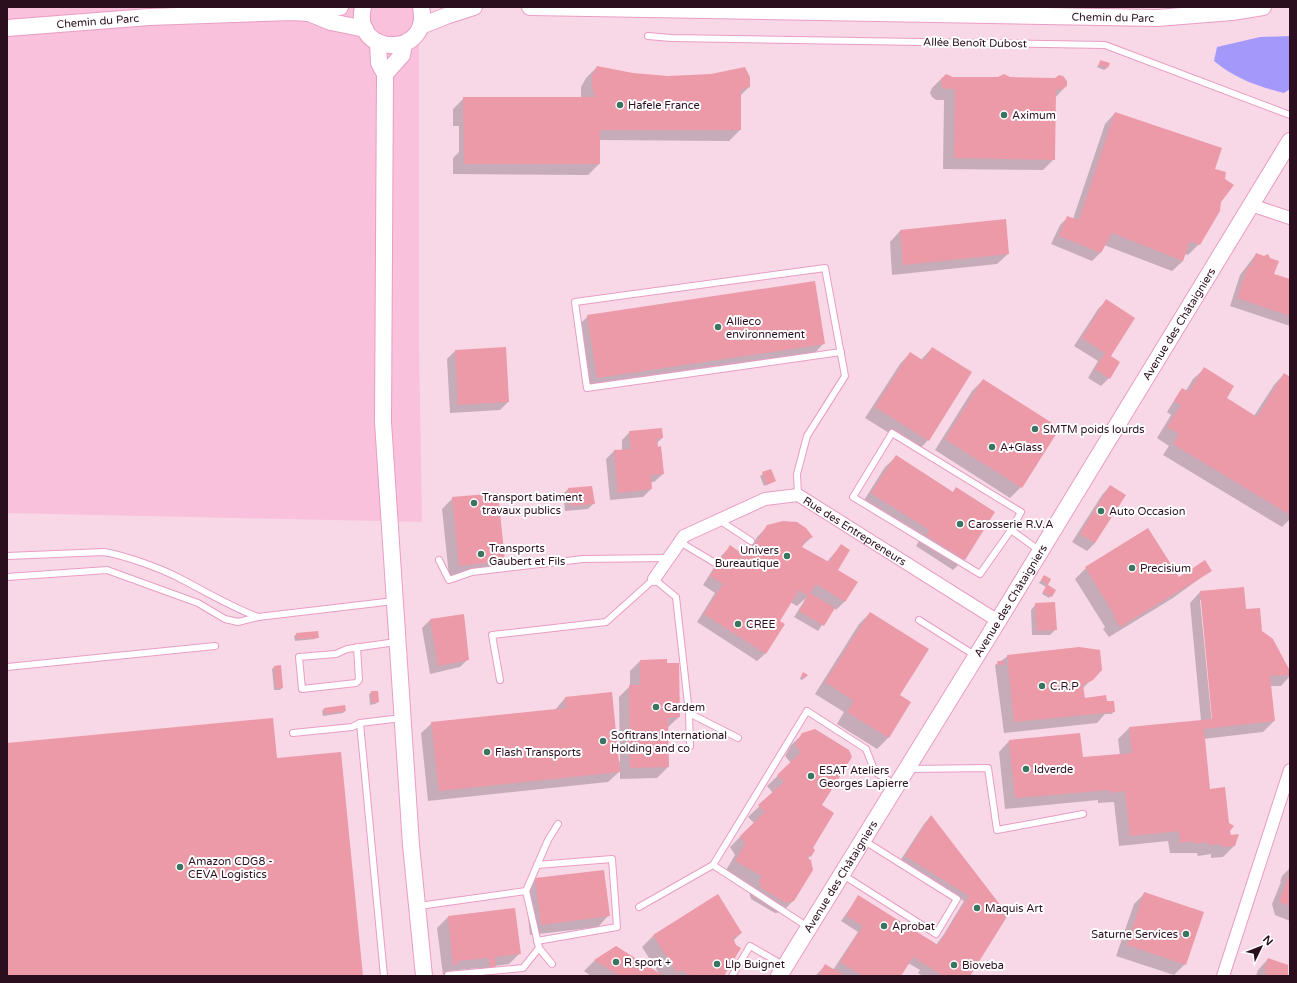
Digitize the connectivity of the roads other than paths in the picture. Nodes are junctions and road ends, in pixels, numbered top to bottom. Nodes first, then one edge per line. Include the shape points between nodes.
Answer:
1 (340, 7) edge
2 (363, 7) edge
3 (421, 7) edge
4 (474, 7) edge
5 (530, 7) edge
6 (1263, 7) edge
7 (309, 14) junction
8 (421, 26) junction
9 (7, 28) edge
10 (365, 29) junction
11 (648, 36) dead end
12 (378, 42) junction
13 (404, 44) junction
14 (385, 74) junction
15 (1290, 115) edge
16 (1290, 141) edge
17 (1251, 205) junction
18 (1290, 218) edge
19 (841, 352) junction
20 (798, 495) junction
21 (719, 520) junction
22 (1011, 530) junction
23 (751, 541) dead end
24 (680, 542) junction
25 (1040, 551) junction
26 (7, 556) edge
27 (668, 558) junction
28 (439, 560) dead end
29 (716, 563) dead end
30 (7, 577) edge
31 (654, 579) junction
32 (394, 602) junction
33 (258, 617) junction
34 (919, 620) dead end
35 (998, 621) junction
36 (397, 642) junction
37 (215, 646) dead end
38 (356, 647) junction
39 (976, 656) junction
40 (7, 667) edge
41 (500, 680) dead end
42 (689, 713) junction
43 (403, 718) junction
44 (360, 723) junction
45 (293, 733) dead end
46 (738, 738) dead end
47 (690, 746) dead end
48 (906, 769) junction
49 (1290, 770) edge
50 (896, 785) junction
51 (1083, 814) dead end
52 (558, 824) dead end
53 (862, 840) junction
54 (537, 865) junction
55 (713, 865) junction
56 (842, 874) junction
57 (526, 891) junction
58 (417, 906) junction
59 (639, 907) dead end
60 (808, 927) junction
61 (537, 941) junction
62 (539, 948) junction
63 (552, 964) dead end
64 (782, 971) edge
65 (448, 974) dead end
66 (384, 976) edge
67 (424, 976) edge
68 (732, 976) edge
69 (1223, 976) edge

1 - 7 street
2 - 10 street
3 - 8 street
4 - 8 street
5 - 6 street, Chemin du Parc via 1157,18
7 - 9 street, Chemin du Parc via 292,12 149,17
7 - 10 street via 331,22
8 - 13 street via 417,34
10 - 12 street via 370,37
11 - 15 lane, Allée Benoît Dubost via 1105,45
12 - 13 street via 386,46
12 - 14 street via 379,63
13 - 14 street via 402,55
14 - 32 street via 383,422
16 - 17 street, Avenue des Châtaigniers
17 - 18 street
17 - 25 street, Avenue des Châtaigniers
19 - 19 lane via 825,268 575,302 587,388
19 - 20 lane via 845,376 806,436 797,474
20 - 21 street, Rue des Entrepreneurs via 766,499
20 - 35 street, Rue des Entrepreneurs
21 - 23 lane
21 - 24 street, Rue des Entrepreneurs via 684,536
22 - 22 lane via 1021,512 892,433 853,497 980,574
22 - 25 lane
24 - 27 street, Rue des Entrepreneurs
24 - 29 lane
25 - 35 street, Avenue des Châtaigniers
26 - 33 lane via 104,552 118,554 181,579 233,608
27 - 28 lane via 583,559 472,572 449,580
27 - 31 street, Rue des Entrepreneurs
30 - 33 lane via 107,570 198,603 225,619 238,622
31 - 41 lane via 606,622 492,635
31 - 42 lane via 676,597
32 - 33 lane
32 - 36 street
34 - 39 lane
35 - 39 street, Avenue des Châtaigniers
36 - 38 lane
36 - 43 street
37 - 40 lane
38 - 38 lane via 347,648 336,654 299,657 302,689 356,683 359,680
39 - 48 street, Avenue des Châtaigniers
42 - 46 lane
42 - 47 lane
43 - 44 lane
43 - 58 street
44 - 45 lane via 352,727
44 - 66 lane
48 - 50 street, Avenue des Châtaigniers
48 - 51 lane via 988,768 998,830
49 - 69 street
50 - 53 street, Avenue des Châtaigniers
50 - 55 lane via 875,772 866,749 807,712
52 - 54 lane
53 - 56 street, Avenue des Châtaigniers
53 - 56 lane via 957,899 936,934
54 - 57 lane
54 - 61 lane via 612,859 617,927
55 - 59 lane
55 - 60 lane
56 - 60 street, Avenue des Châtaigniers
57 - 58 lane
57 - 61 lane
58 - 67 street
60 - 64 street, Avenue des Châtaigniers
61 - 62 lane
62 - 63 lane
62 - 65 lane via 523,968
64 - 68 lane via 750,946

